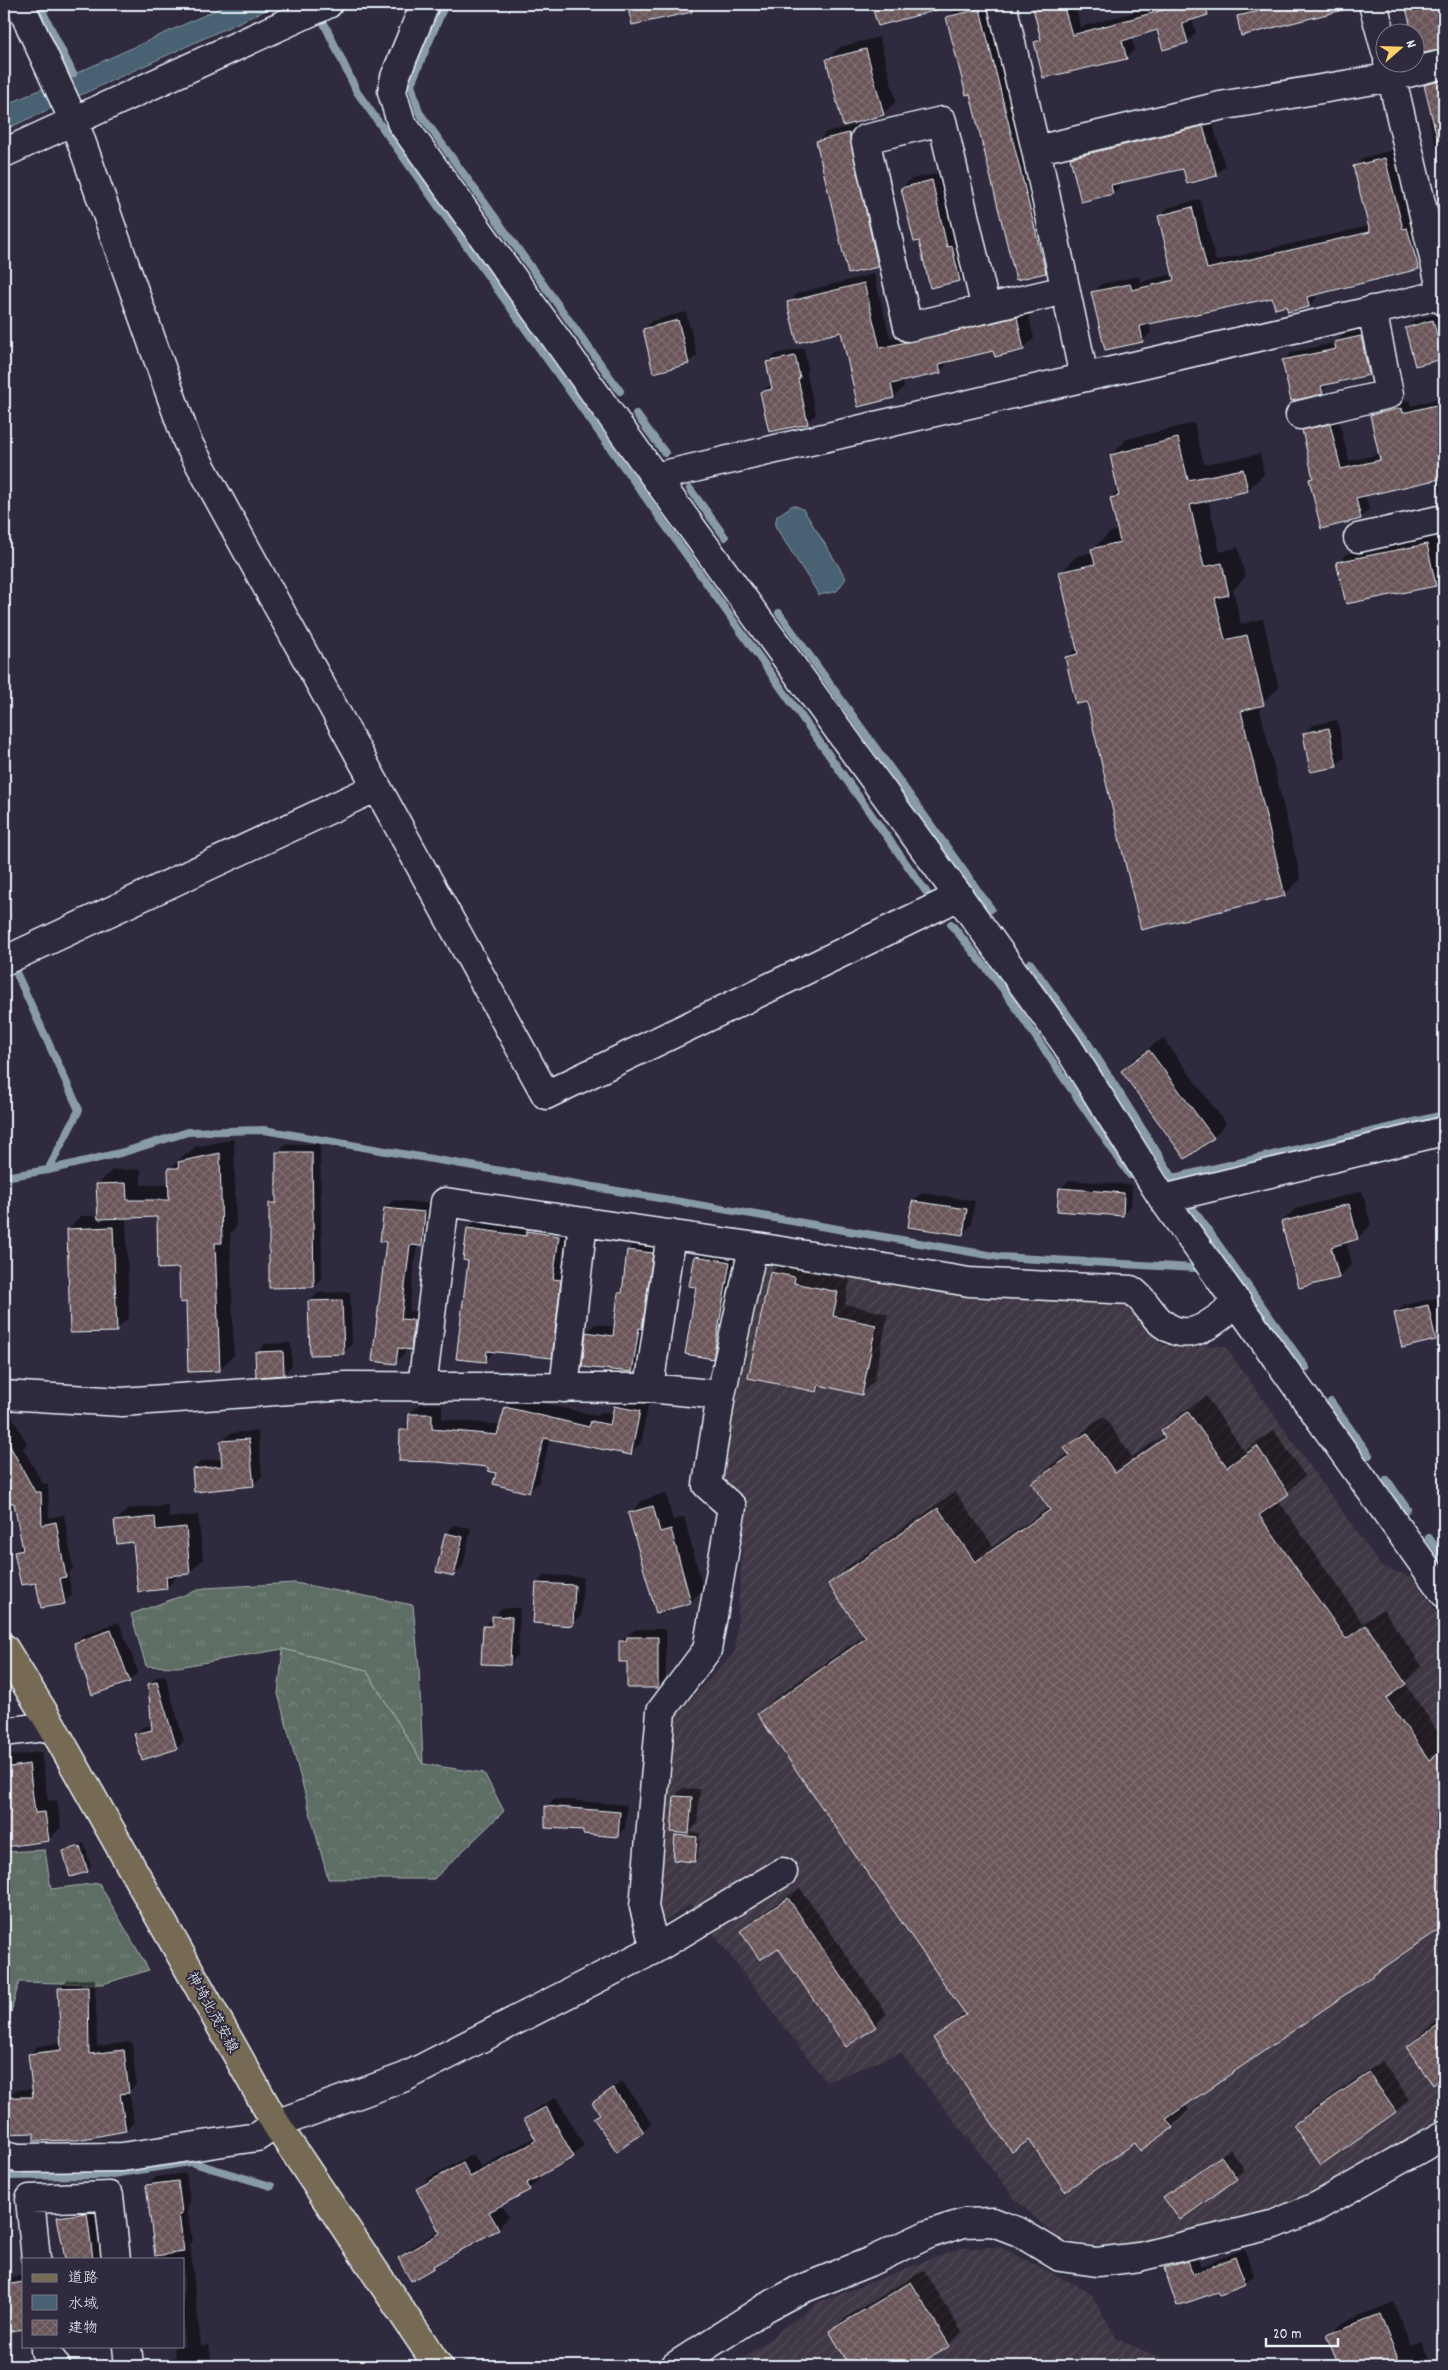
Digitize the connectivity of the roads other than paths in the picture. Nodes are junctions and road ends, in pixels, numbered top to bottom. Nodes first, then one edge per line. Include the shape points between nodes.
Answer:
1 (20, 4) edge
2 (328, 4) edge
3 (425, 4) edge
4 (1002, 4) edge
5 (1373, 4) edge
6 (1378, 22) edge
7 (1426, 64) edge
8 (1444, 64) edge
9 (1376, 67) edge
10 (1392, 72) edge
11 (70, 113) junction
12 (1036, 150) junction
13 (4, 153) edge
14 (1433, 200) edge
15 (1065, 290) junction
16 (1444, 296) edge
17 (986, 309) junction
18 (1372, 310) junction
19 (1084, 377) junction
20 (1300, 415) dead end
21 (655, 477) junction
22 (1444, 519) edge
23 (1358, 538) dead end
24 (375, 788) junction
25 (959, 895) junction
26 (12, 957) edge
27 (1444, 1131) edge
28 (1163, 1199) junction
29 (584, 1222) junction
30 (671, 1234) junction
31 (757, 1247) junction
32 (1238, 1303) junction
33 (422, 1387) junction
34 (564, 1388) junction
35 (649, 1388) junction
36 (4, 1395) edge
37 (721, 1395) junction
38 (1444, 1593) edge
39 (4, 1648) edge
40 (52, 1726) junction
41 (4, 1732) edge
42 (783, 1872) dead end
43 (655, 1949) junction
44 (276, 2124) junction
45 (1444, 2135) edge
46 (4, 2155) edge
47 (36, 2258) edge
48 (116, 2258) edge
49 (45, 2348) edge
50 (127, 2348) edge
51 (56, 2366) edge
52 (129, 2366) edge
53 (438, 2366) edge
54 (676, 2366) edge

1 - 11 street
2 - 11 street
3 - 21 street via 394,77 392,92 401,122
4 - 12 street
5 - 6 street
7 - 8 street
9 - 12 street
10 - 14 street
11 - 13 street
11 - 24 street via 187,441
12 - 15 street
14 - 16 street
15 - 17 street
15 - 19 street
16 - 18 street
17 - 17 street via 908,327 865,139 942,121
18 - 19 street
18 - 20 street via 1389,394
19 - 21 street
21 - 25 street
22 - 23 street
24 - 25 street via 546,1095
24 - 26 street
25 - 28 street via 1066,1044
27 - 28 street
28 - 32 street
29 - 30 street
29 - 33 street via 445,1202
29 - 34 street
30 - 31 street
30 - 35 street
31 - 32 street via 970,1282 1131,1290 1140,1295 1163,1324 1188,1334 1197,1332
31 - 37 street via 752,1252
32 - 38 street
33 - 34 street
33 - 36 street via 346,1386 122,1402
34 - 35 street
35 - 37 street
37 - 43 street via 707,1485 732,1507 707,1650 661,1711 644,1907
39 - 40 main road, 神埼北茂安線
40 - 41 street
40 - 44 main road, 神埼北茂安線
42 - 43 street
43 - 44 street via 405,2077
44 - 46 street via 258,2137 122,2158 18,2158
44 - 53 main road, 神埼北茂安線
45 - 54 street via 1318,2206 1275,2224 1139,2257 1097,2262 1060,2257 1019,2232 992,2222 964,2223 929,2234 797,2291
47 - 48 street via 30,2199 109,2196
49 - 51 street
50 - 52 street

